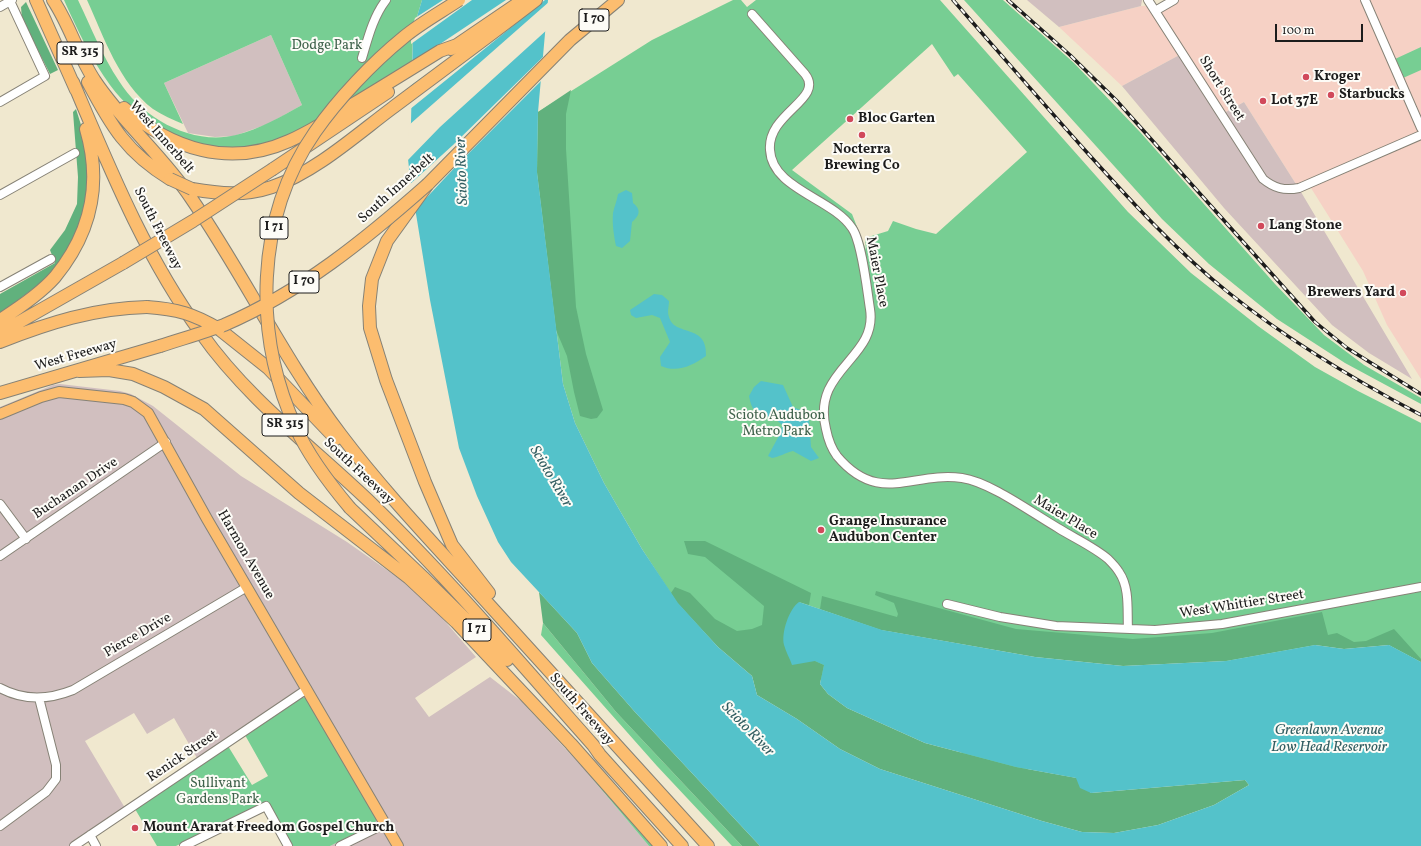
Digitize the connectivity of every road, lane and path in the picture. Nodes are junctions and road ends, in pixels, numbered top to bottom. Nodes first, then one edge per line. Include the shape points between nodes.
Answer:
1 (52, 0) edge
2 (386, 0) edge
3 (459, 0) edge
4 (523, 0) edge
5 (536, 0) edge
6 (618, 0) edge
7 (1148, 0) edge
8 (1174, 0) edge
9 (1365, 0) edge
10 (11, 1) edge
11 (38, 3) edge
12 (59, 6) edge
13 (0, 7) edge
14 (1155, 11) junction
15 (752, 14) dead end
16 (457, 45) junction
17 (362, 58) dead end
18 (84, 61) junction
19 (73, 82) junction
20 (0, 102) edge
21 (1421, 128) edge
22 (1421, 135) edge
23 (75, 154) dead end
24 (428, 184) junction
25 (0, 195) edge
26 (51, 259) dead end
27 (0, 287) edge
28 (250, 295) joint
29 (0, 320) edge
30 (0, 333) edge
31 (0, 342) edge
32 (160, 346) joint
33 (79, 371) junction
34 (0, 393) edge
35 (0, 414) edge
36 (166, 442) junction
37 (388, 491) junction
38 (0, 504) edge
39 (26, 538) junction
40 (0, 556) edge
41 (248, 587) junction
42 (1421, 587) edge
43 (947, 604) dead end
44 (1128, 629) junction
45 (553, 674) junction
46 (0, 688) edge
47 (306, 689) junction
48 (39, 698) junction
49 (600, 755) junction
50 (385, 824) junction
51 (0, 826) edge
52 (90, 836) junction
53 (74, 846) edge
54 (96, 846) edge
55 (184, 846) edge
56 (288, 846) edge
57 (340, 846) edge
58 (398, 846) edge
59 (661, 846) edge
60 (682, 846) edge
61 (708, 846) edge

1 - 5 highway, bridge via 54,16 110,122 128,147 148,166 192,189 238,194 256,192 287,181 332,154
1 - 12 highway, West Innerbelt / SR 315
2 - 17 street via 372,24
3 - 49 highway, I 71, bridge via 404,37 362,77 314,133 295,169 282,200 272,240 266,293 269,338 275,372 296,429 318,468 350,508 502,655 589,748
4 - 16 highway
6 - 24 highway, South Innerbelt / I 70 via 570,40
7 - 14 street, Short Street
8 - 14 street
9 - 21 street
10 - 13 street
10 - 20 street via 45,76
11 - 19 highway, SR 315
12 - 18 highway, West Innerbelt / SR 315
14 - 22 street, Short Street via 1262,179 1275,188 1299,188
15 - 44 street, Maier Place via 810,82 806,95 781,119 772,134 769,148 772,161 786,180 837,212 851,226 856,236 868,296 871,316 865,341 836,375 826,399 825,426 835,453 855,473 880,483 898,484 952,477 980,483 1101,554 1119,571 1125,584
16 - 18 highway via 440,51 288,142 263,150 235,154 189,148 173,142 143,124 121,105
16 - 30 highway, bridge via 193,221
18 - 28 highway, West Innerbelt / SR 315 via 103,92 190,196
19 - 29 highway via 93,160 93,194 86,220 75,250 54,278 24,304
19 - 49 highway, South Freeway / SR 315 via 143,239 163,277 200,333 244,386 348,480 403,535 594,745
23 - 25 street
24 - 32 highway, South Innerbelt / I 70, bridge via 360,242 278,298 224,325
24 - 45 highway, I 71, bridge via 387,241 372,279 369,306 373,342 452,545
26 - 27 street
28 - 37 highway, South Freeway / SR 315 via 297,373 332,423
31 - 37 highway, bridge via 31,329 85,314 147,307 186,312 219,329 268,368
32 - 33 highway, West Freeway / I 70
33 - 34 highway, West Freeway / I 70
33 - 59 highway via 109,370 133,374 164,387 204,409 299,492 410,578 456,622 571,744
35 - 36 main road, Harmon Avenue via 59,392 114,397 134,402 148,413
36 - 39 street, Buchanan Drive
36 - 41 main road, Harmon Avenue
37 - 45 highway, South Freeway / SR 315
38 - 39 street
39 - 40 street, Buchanan Drive
41 - 47 main road, Harmon Avenue
41 - 48 street, Pierce Drive via 72,690
42 - 44 street, West Whittier Street via 1222,624 1170,629
43 - 44 street, West Whittier Street via 1042,624
45 - 61 highway, South Freeway / I 71
46 - 48 street, Pierce Drive via 26,698
47 - 50 main road, Harmon Avenue
47 - 52 street, Renick Street
48 - 51 street via 56,765 56,779 46,792
49 - 60 highway, South Freeway / I 71
50 - 57 street
50 - 58 main road, Harmon Avenue
52 - 53 street, Renick Street
52 - 54 street
55 - 56 street via 266,806

